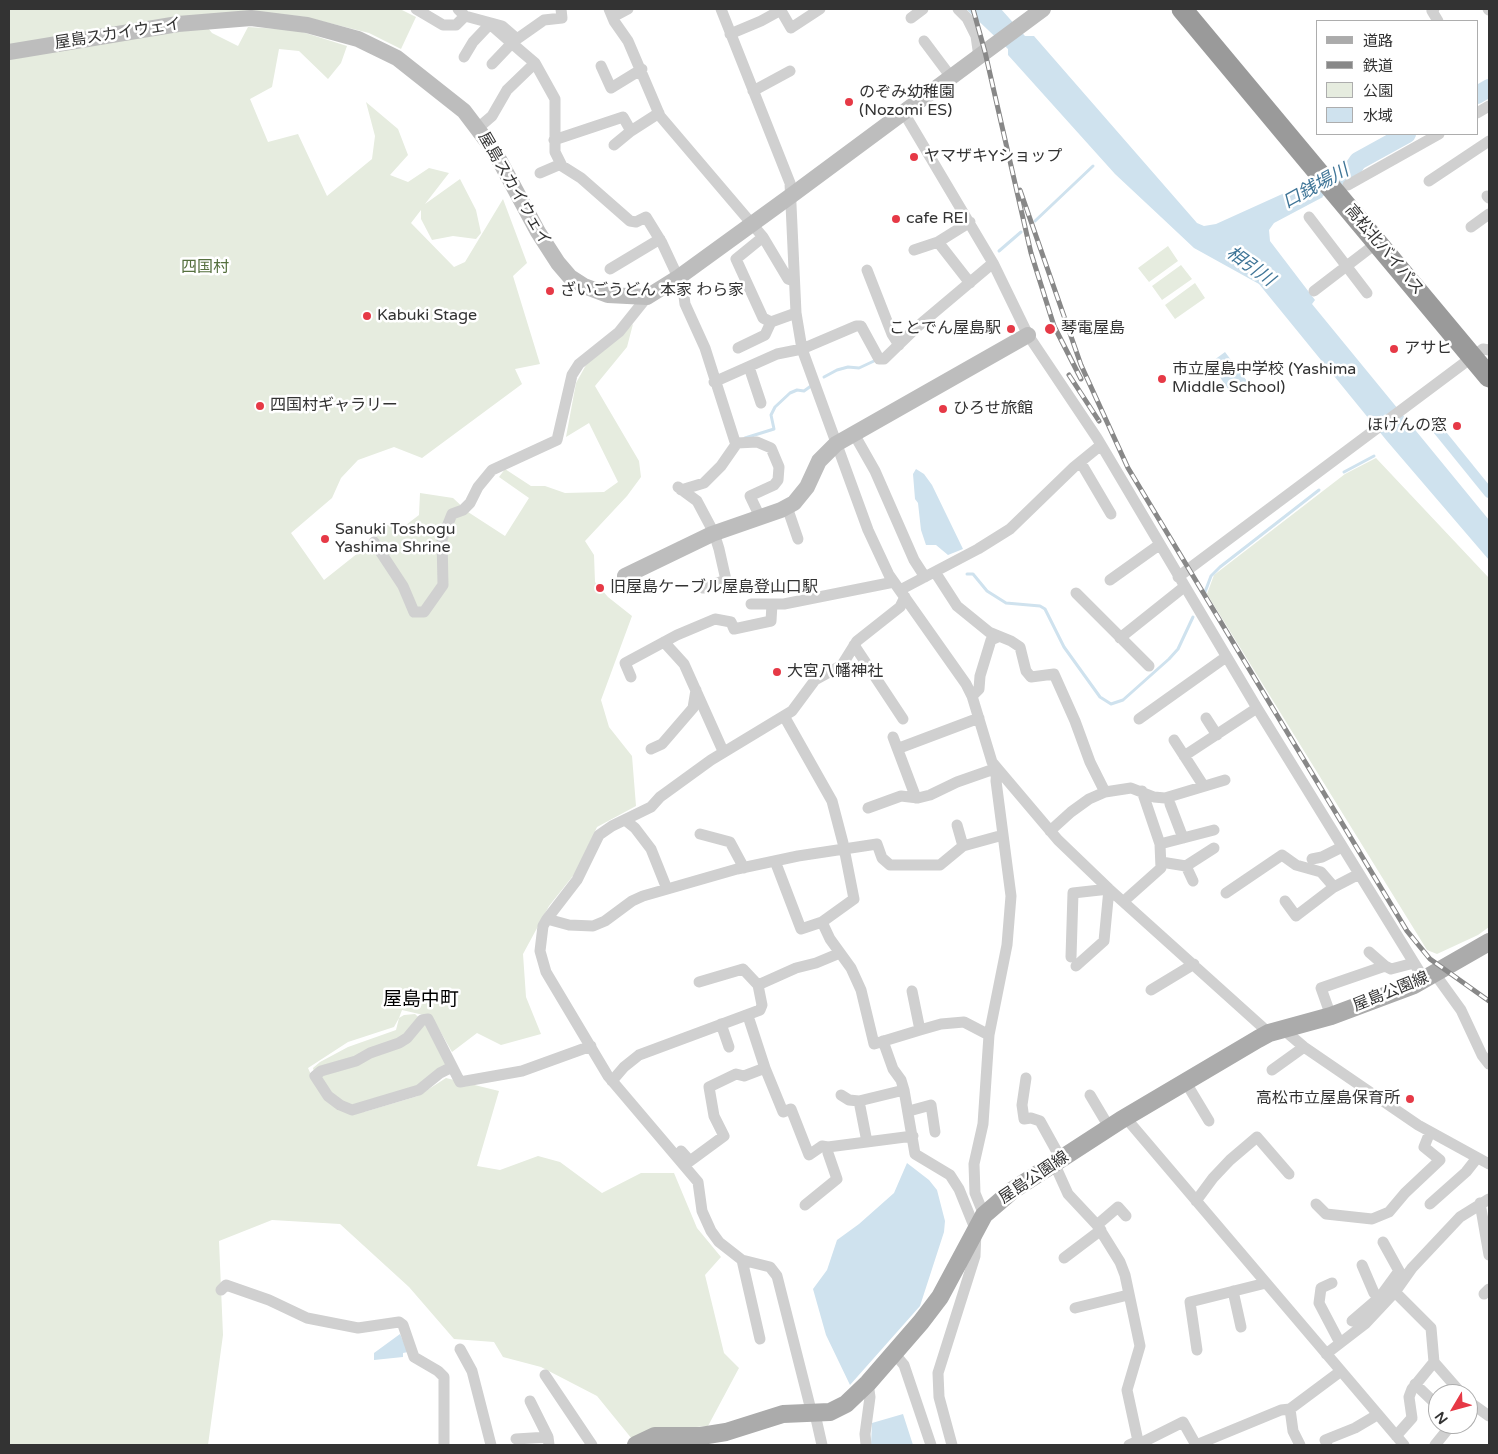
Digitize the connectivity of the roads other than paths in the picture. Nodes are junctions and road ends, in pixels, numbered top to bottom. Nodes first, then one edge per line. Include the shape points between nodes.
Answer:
1 (416, 9) edge
2 (489, 9) edge
3 (561, 9) edge
4 (628, 9) edge
5 (721, 9) edge
6 (781, 9) edge
7 (820, 9) edge
8 (923, 9) edge
9 (958, 9) edge
10 (1043, 9) edge
11 (1182, 9) edge
12 (1200, 9) edge
13 (461, 12) edge
14 (611, 13) edge
15 (911, 18) dead end
16 (488, 23) junction
17 (730, 34) junction
18 (924, 41) dead end
19 (512, 44) junction
20 (9, 52) edge
21 (464, 57) dead end
22 (979, 57) junction
23 (535, 63) junction
24 (492, 64) dead end
25 (601, 66) dead end
26 (642, 69) junction
27 (790, 71) dead end
28 (951, 77) junction
29 (753, 92) junction
30 (659, 113) junction
31 (904, 113) junction
32 (478, 128) junction
33 (631, 131) junction
34 (1437, 135) edge
35 (554, 140) junction
36 (1489, 141) edge
37 (614, 145) dead end
38 (561, 164) junction
39 (1324, 167) junction
40 (540, 173) dead end
41 (1429, 181) dead end
42 (1343, 185) junction
43 (792, 195) junction
44 (1489, 215) edge
45 (1309, 217) dead end
46 (970, 222) junction
47 (752, 223) junction
48 (1471, 227) dead end
49 (763, 237) junction
50 (660, 239) junction
51 (938, 242) junction
52 (1378, 242) junction
53 (914, 250) dead end
54 (993, 263) junction
55 (1346, 266) junction
56 (610, 269) dead end
57 (867, 270) dead end
58 (679, 277) junction
59 (794, 281) junction
60 (970, 283) junction
61 (1314, 291) dead end
62 (1367, 293) dead end
63 (647, 297) junction
64 (796, 313) junction
65 (771, 322) junction
66 (1028, 335) junction
67 (899, 345) junction
68 (738, 348) dead end
69 (802, 348) junction
70 (1484, 353) edge
71 (749, 367) junction
72 (1489, 377) edge
73 (714, 382) junction
74 (761, 403) dead end
75 (854, 434) junction
76 (736, 444) junction
77 (836, 444) junction
78 (1101, 445) junction
79 (1081, 462) junction
80 (787, 507) junction
81 (1111, 514) dead end
82 (760, 517) junction
83 (714, 533) junction
84 (798, 539) dead end
85 (374, 542) dead end
86 (1159, 545) junction
87 (930, 575) junction
88 (625, 576) dead end
89 (1110, 580) dead end
90 (1181, 582) junction
91 (703, 588) dead end
92 (899, 590) junction
93 (1076, 593) dead end
94 (751, 604) dead end
95 (772, 604) junction
96 (998, 637) junction
97 (1120, 638) junction
98 (664, 642) junction
99 (854, 645) junction
100 (1226, 657) junction
101 (1149, 666) dead end
102 (631, 677) dead end
103 (696, 690) junction
104 (972, 696) junction
105 (1256, 708) junction
106 (784, 716) junction
107 (979, 718) junction
108 (1206, 718) dead end
109 (1139, 719) dead end
110 (903, 720) dead end
111 (1216, 735) junction
112 (893, 737) dead end
113 (1174, 740) dead end
114 (902, 747) dead end
115 (651, 749) dead end
116 (723, 751) junction
117 (1184, 756) junction
118 (997, 768) junction
119 (1225, 780) dead end
120 (1203, 785) junction
121 (1142, 791) junction
122 (1105, 792) junction
123 (916, 798) junction
124 (1170, 804) dead end
125 (868, 808) dead end
126 (626, 820) junction
127 (957, 825) dead end
128 (1214, 830) dead end
129 (1050, 831) junction
130 (700, 834) dead end
131 (1003, 835) junction
132 (1183, 838) junction
133 (1160, 844) junction
134 (963, 846) junction
135 (1342, 847) junction
136 (1214, 848) dead end
137 (845, 849) junction
138 (1312, 859) dead end
139 (775, 861) junction
140 (1162, 862) junction
141 (1186, 866) junction
142 (744, 868) junction
143 (1359, 874) junction
144 (1194, 881) dead end
145 (1334, 887) junction
146 (667, 889) junction
147 (1109, 889) junction
148 (1226, 893) dead end
149 (1285, 900) dead end
150 (1124, 901) junction
151 (547, 919) junction
152 (822, 922) junction
153 (1489, 942) edge
154 (1369, 952) dead end
155 (840, 953) junction
156 (1414, 962) junction
157 (1194, 964) junction
158 (1385, 966) junction
159 (1429, 977) junction
160 (699, 982) dead end
161 (758, 985) junction
162 (1151, 990) dead end
163 (912, 991) dead end
164 (748, 1016) junction
165 (1331, 1016) junction
166 (721, 1024) junction
167 (920, 1030) junction
168 (1277, 1032) junction
169 (989, 1035) junction
170 (883, 1041) junction
171 (591, 1046) junction
172 (730, 1047) dead end
173 (1304, 1047) junction
174 (1489, 1064) edge
175 (452, 1067) junction
176 (765, 1068) junction
177 (1272, 1070) dead end
178 (1026, 1078) dead end
179 (612, 1081) junction
180 (1185, 1081) junction
181 (904, 1090) junction
182 (841, 1096) dead end
183 (1090, 1096) dead end
184 (858, 1101) junction
185 (908, 1111) junction
186 (1125, 1117) junction
187 (1209, 1121) dead end
188 (1109, 1127) junction
189 (935, 1132) dead end
190 (1430, 1132) junction
191 (913, 1136) junction
192 (867, 1142) junction
193 (828, 1147) junction
194 (671, 1150) junction
195 (1484, 1160) edge
196 (1057, 1161) junction
197 (1289, 1174) dead end
198 (1196, 1201) junction
199 (1485, 1201) edge
200 (1316, 1204) dead end
201 (1430, 1204) dead end
202 (805, 1205) dead end
203 (984, 1215) junction
204 (1126, 1216) dead end
205 (1099, 1228) junction
206 (976, 1231) junction
207 (1383, 1242) dead end
208 (1489, 1255) edge
209 (1064, 1258) dead end
210 (742, 1260) junction
211 (1362, 1265) dead end
212 (1266, 1283) junction
213 (1332, 1283) dead end
214 (221, 1290) dead end
215 (1233, 1291) junction
216 (1395, 1292) junction
217 (1128, 1295) junction
218 (1383, 1299) junction
219 (1075, 1308) dead end
220 (1352, 1321) dead end
221 (1241, 1327) dead end
222 (760, 1339) dead end
223 (1340, 1343) junction
224 (460, 1349) dead end
225 (1197, 1350) dead end
226 (894, 1353) junction
227 (1326, 1354) junction
228 (1434, 1362) junction
229 (1341, 1371) junction
230 (546, 1375) dead end
231 (868, 1383) junction
232 (1415, 1384) junction
233 (1453, 1384) edge
234 (1428, 1396) edge
235 (530, 1401) dead end
236 (1478, 1408) edge
237 (1290, 1409) junction
238 (813, 1414) junction
239 (1378, 1415) junction
240 (1489, 1416) edge
241 (1444, 1434) edge
242 (1396, 1436) junction
243 (516, 1439) dead end
244 (666, 1440) edge
245 (548, 1441) edge
246 (1133, 1443) edge
247 (444, 1445) edge
248 (491, 1445) edge
249 (592, 1445) edge
250 (636, 1445) edge
251 (822, 1445) edge
252 (866, 1445) edge
253 (931, 1445) edge
254 (952, 1445) edge
255 (1196, 1445) edge
256 (1300, 1445) edge
257 (1327, 1445) edge
258 (1404, 1445) edge
259 (1435, 1445) edge

1 - 13 street via 443,25 456,25
2 - 16 street
3 - 16 street via 562,18 544,20 517,39 502,26
4 - 14 street
5 - 17 street
6 - 7 street via 791,28
6 - 17 street
8 - 15 street
9 - 22 street via 976,36
10 - 22 street
11 - 39 highway, 高松北バイパス
12 - 39 highway, 高松北バイパス
13 - 16 street
14 - 26 street
16 - 19 street
16 - 21 street
17 - 29 street
18 - 28 street
19 - 23 street
19 - 24 street
20 - 32 street, 屋島スカイウェイ via 218,19 251,18 298,23 358,39 397,58 449,97
22 - 28 street
23 - 32 street via 507,90 492,116
23 - 35 street via 555,99
25 - 26 street via 612,88
26 - 30 street
27 - 29 street
28 - 31 street
29 - 43 street
30 - 33 street
30 - 47 street
31 - 43 street
31 - 46 street
32 - 63 street, 屋島スカイウェイ via 495,152 538,232 570,276 584,286 608,295
33 - 35 street via 623,117
33 - 37 street
34 - 42 street
35 - 38 street
36 - 41 street
38 - 40 street
38 - 50 street via 630,221 646,217
39 - 42 highway, 高松北バイパス
42 - 52 highway, 高松北バイパス
42 - 70 highway, 高松北バイパス
43 - 47 street
43 - 59 street
44 - 48 street
45 - 55 street
46 - 51 street
46 - 54 street
47 - 49 street
47 - 58 street
49 - 59 street via 788,279
49 - 65 street via 736,259 762,318
50 - 56 street
50 - 58 street
51 - 53 street
51 - 60 street
52 - 55 street
52 - 70 highway, 高松北バイパス
54 - 60 street
54 - 66 street
55 - 61 street
55 - 62 street
57 - 67 street
58 - 63 street
58 - 73 street via 685,304 705,348
59 - 64 street
60 - 67 street
63 - 85 street via 619,332 579,364 572,375 557,440 492,470 470,503 452,514 442,540 443,585 424,612 414,612
64 - 65 street
64 - 69 street
65 - 68 street via 765,335
66 - 75 street
66 - 78 street
67 - 69 street via 884,359 879,359 862,326
69 - 71 street via 777,354
69 - 77 street
70 - 72 highway, 高松北バイパス
70 - 90 street via 1368,435
71 - 73 street
71 - 74 street
73 - 76 street
75 - 77 street
75 - 87 street via 875,471 914,560
76 - 82 street via 757,442 771,448 775,454 778,480 750,496
76 - 83 street via 710,478 679,488 697,501
77 - 80 street via 818,461 802,494
77 - 92 street via 868,530
78 - 79 street
78 - 86 street
79 - 81 street
79 - 87 street via 1010,529
80 - 82 street
80 - 84 street
82 - 83 street
83 - 88 street
83 - 91 street via 726,580
86 - 89 street
86 - 90 street
87 - 92 street
87 - 96 street via 957,606
90 - 97 street
90 - 100 street
92 - 95 street
92 - 99 street via 900,607
92 - 104 street via 946,653
93 - 97 street
94 - 95 street
95 - 98 street via 771,621 734,629 731,622 715,619
96 - 104 street via 991,640 980,676 980,689
96 - 122 street via 1020,647 1026,671 1031,677 1054,674
97 - 101 street
98 - 102 street via 625,663
98 - 103 street via 684,664
99 - 106 street via 842,665 816,680 792,711
99 - 110 street
100 - 105 street
100 - 109 street
103 - 115 street via 693,708 662,744
103 - 116 street
104 - 107 street
105 - 111 street
105 - 135 street
106 - 116 street
106 - 137 street via 832,801
107 - 114 street
107 - 118 street via 992,762
108 - 111 street
111 - 117 street
112 - 123 street
113 - 117 street
116 - 126 street via 651,807
117 - 120 street
118 - 123 street
118 - 129 street
118 - 131 street
119 - 120 street
120 - 121 street via 1165,798
121 - 122 street via 1131,788
121 - 133 street
122 - 129 street via 1089,799
123 - 125 street via 901,796
124 - 132 street
126 - 146 street via 636,828 651,850
126 - 151 street via 599,836 577,880
127 - 134 street
128 - 132 street
129 - 147 street
130 - 142 street via 730,842
131 - 134 street
131 - 169 street via 1011,896 1007,945
132 - 133 street
133 - 140 street
134 - 137 street via 940,865 905,866 886,863 876,844
135 - 138 street
135 - 143 street
136 - 141 street
137 - 139 street
137 - 152 street via 854,899
139 - 142 street
139 - 152 street via 801,928
140 - 141 street
140 - 150 street via 1161,868
141 - 144 street
142 - 146 street
143 - 145 street
143 - 156 street
145 - 148 street via 1321,872 1296,865 1282,855
145 - 149 street via 1296,916
146 - 151 street via 632,901 593,926 569,925
147 - 147 street via 1104,941 1073,962 1073,893
147 - 150 street
150 - 157 street
151 - 171 street via 540,951 542,962
152 - 155 street
153 - 159 main road, 屋島公園線
154 - 158 street
155 - 161 street
155 - 170 street via 861,990 874,1044
156 - 158 street via 1391,969
156 - 159 street
157 - 162 street
157 - 168 street
158 - 165 street via 1321,988
159 - 165 main road, 屋島公園線
159 - 174 street via 1460,1010
160 - 161 street via 744,969
161 - 164 street via 762,1004 760,1010
163 - 167 street
164 - 166 street
164 - 176 street
165 - 168 main road, 屋島公園線
166 - 172 street
166 - 179 street via 639,1055
167 - 169 street via 964,1022
167 - 170 street
168 - 173 street
168 - 180 main road, 屋島公園線
169 - 203 street via 983,1124 974,1164 975,1193
170 - 181 street
171 - 175 street via 522,1071 460,1082
171 - 179 street
173 - 177 street
173 - 190 street
175 - 175 street via 428,1019 422,1020 400,1043 321,1071 316,1076 328,1096 352,1110 419,1090 440,1072
176 - 193 street via 783,1112 791,1109 809,1155 822,1146
176 - 194 street via 744,1076 736,1074 709,1088 714,1116 724,1136 690,1161 679,1147
178 - 196 street via 1022,1105 1024,1119 1040,1121
179 - 194 street
180 - 186 main road, 屋島公園線
180 - 187 street
181 - 184 street
181 - 185 street
182 - 184 street
183 - 188 street
184 - 192 street
185 - 189 street via 931,1106
185 - 191 street
186 - 188 main road, 屋島公園線
186 - 198 street
188 - 196 main road, 屋島公園線
190 - 195 street
190 - 200 street via 1424,1147 1440,1160 1389,1212 1372,1219 1326,1214
191 - 192 street
191 - 206 street via 915,1154 944,1170 959,1189
192 - 193 street
193 - 202 street via 837,1179
194 - 210 street via 698,1182 702,1211 711,1231 719,1242
195 - 201 street
196 - 203 main road, 屋島公園線 via 1013,1190
196 - 205 street via 1068,1194
197 - 198 street via 1257,1137 1230,1160
198 - 212 street
199 - 208 street
199 - 216 street via 1446,1231
203 - 206 main road, 屋島公園線
204 - 205 street via 1118,1207
205 - 209 street
205 - 217 street via 1120,1262
206 - 226 main road, 屋島公園線 via 940,1297
206 - 254 street via 975,1256 938,1374 939,1397
207 - 218 street via 1399,1272
210 - 222 street
210 - 238 street via 770,1267 777,1276
211 - 218 street via 1374,1293
212 - 215 street
212 - 227 street
213 - 223 street via 1320,1288 1319,1303
214 - 247 street via 226,1285 307,1318 358,1328 399,1322 414,1357 444,1377
215 - 221 street
215 - 225 street via 1190,1302
216 - 218 street
216 - 228 street via 1431,1328
217 - 219 street
217 - 246 street via 1140,1346 1127,1390
218 - 220 street
218 - 223 street via 1365,1324
223 - 227 street
224 - 248 street via 472,1371
226 - 231 main road, 屋島公園線
226 - 253 street via 904,1365
227 - 229 street
228 - 232 street
228 - 233 street
229 - 237 street
229 - 239 street
230 - 249 street
231 - 238 main road, 屋島公園線 via 846,1404 830,1412
231 - 252 street
232 - 234 street
232 - 242 street via 1409,1396 1412,1418
235 - 245 street
236 - 240 street
237 - 255 street
237 - 256 street via 1293,1431
238 - 244 main road, 屋島公園線 via 783,1414 726,1432
238 - 251 street
239 - 242 street
239 - 257 street via 1325,1440
241 - 259 street
242 - 258 street
243 - 245 street
244 - 250 main road, 屋島公園線 via 655,1436
246 - 255 street via 1139,1444 1183,1422

